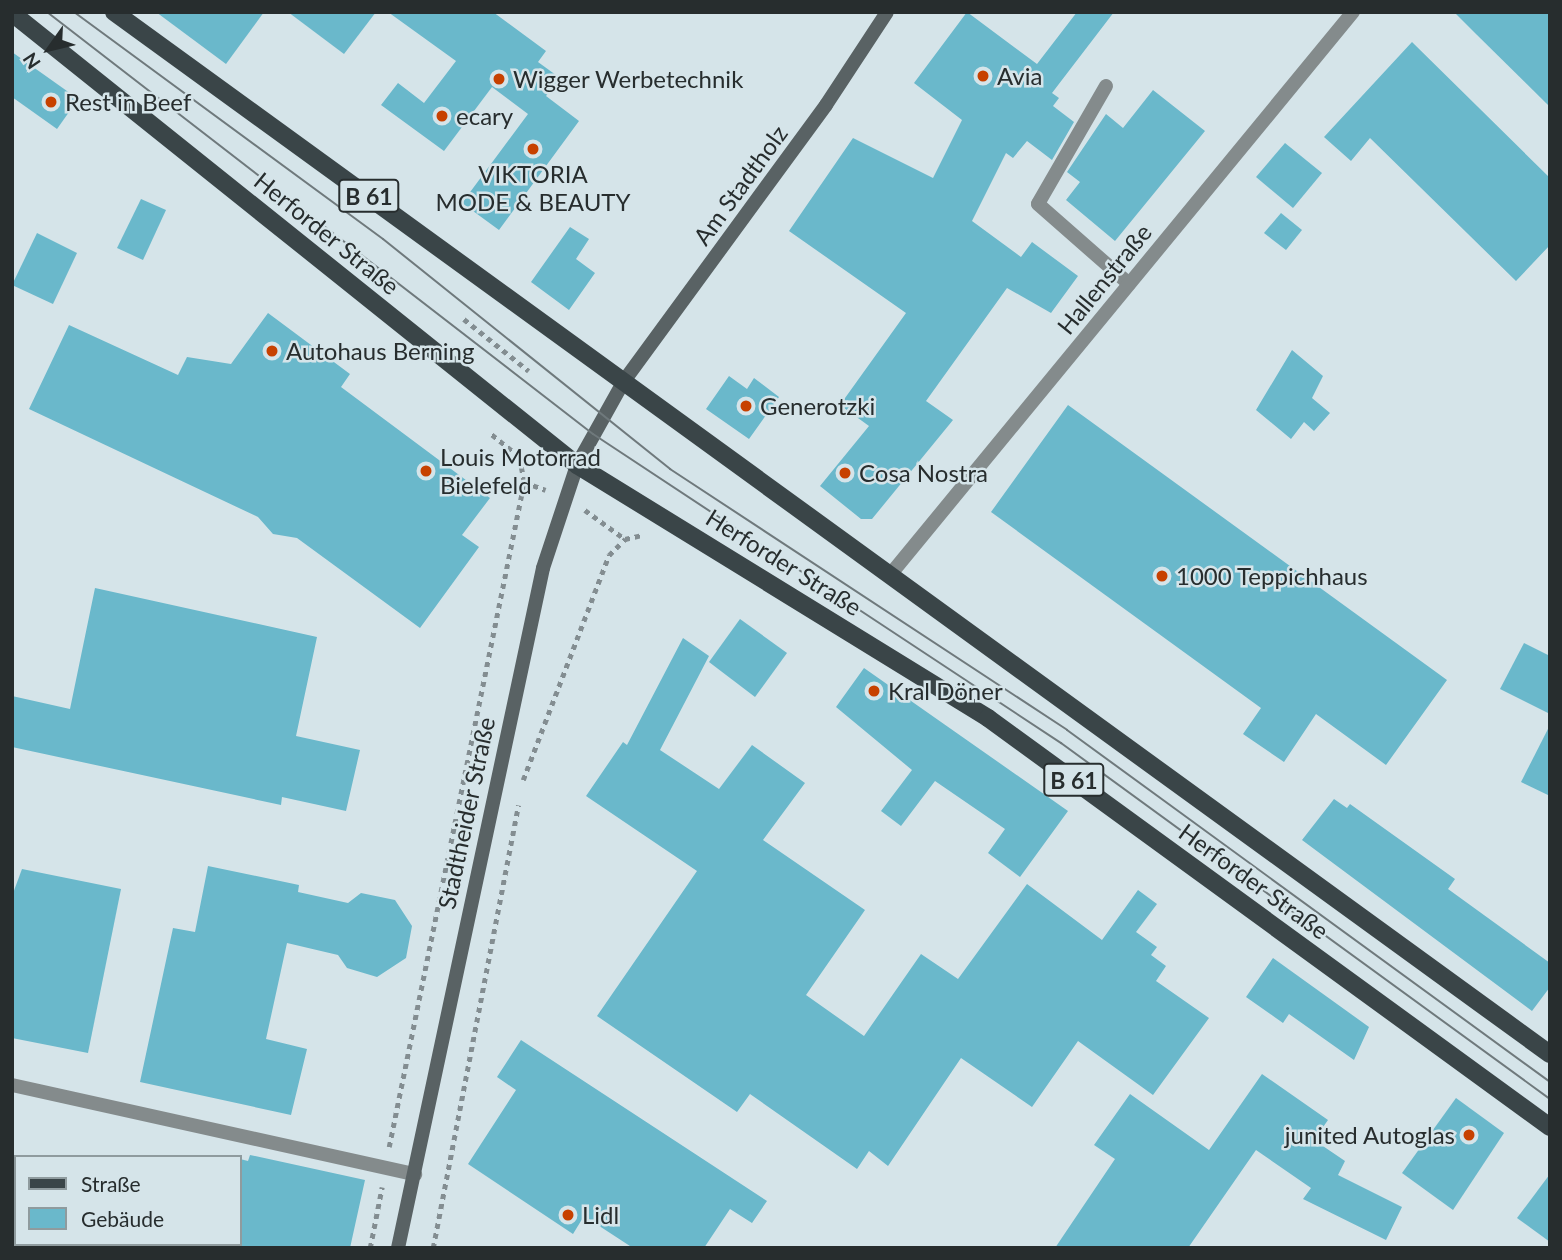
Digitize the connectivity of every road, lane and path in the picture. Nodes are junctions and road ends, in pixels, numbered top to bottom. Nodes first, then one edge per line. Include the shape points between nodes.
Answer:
1 (114, 12) edge
2 (887, 12) edge
3 (1353, 12) edge
4 (12, 13) edge
5 (1106, 86) dead end
6 (1129, 284) junction
7 (464, 319) dead end
8 (529, 371) dead end
9 (624, 381) junction
10 (489, 433) dead end
11 (577, 465) junction
12 (642, 535) dead end
13 (890, 575) junction
14 (1550, 1054) edge
15 (12, 1085) edge
16 (1550, 1127) edge
17 (385, 1168) junction
18 (415, 1174) junction
19 (370, 1248) edge
20 (398, 1248) edge
21 (433, 1248) edge

1 - 9 main road, Herforder Straße / B 61
2 - 9 street, Am Stadtholz via 826,105
3 - 6 street, Hallenstraße
4 - 11 main road, Herforder Straße / B 61
5 - 6 street via 1038,204
6 - 13 street, Hallenstraße
7 - 8 path
9 - 11 street, Am Stadtholz
9 - 13 main road, Herforder Straße / B 61
10 - 17 path via 519,457 524,482
11 - 16 main road, Herforder Straße / B 61 via 988,718
11 - 18 street, Stadtheider Straße via 543,568
12 - 21 path via 625,539 609,555 523,780
13 - 14 main road, Herforder Straße / B 61
15 - 17 street
17 - 18 street
17 - 19 path
18 - 20 street, Stadtheider Straße

